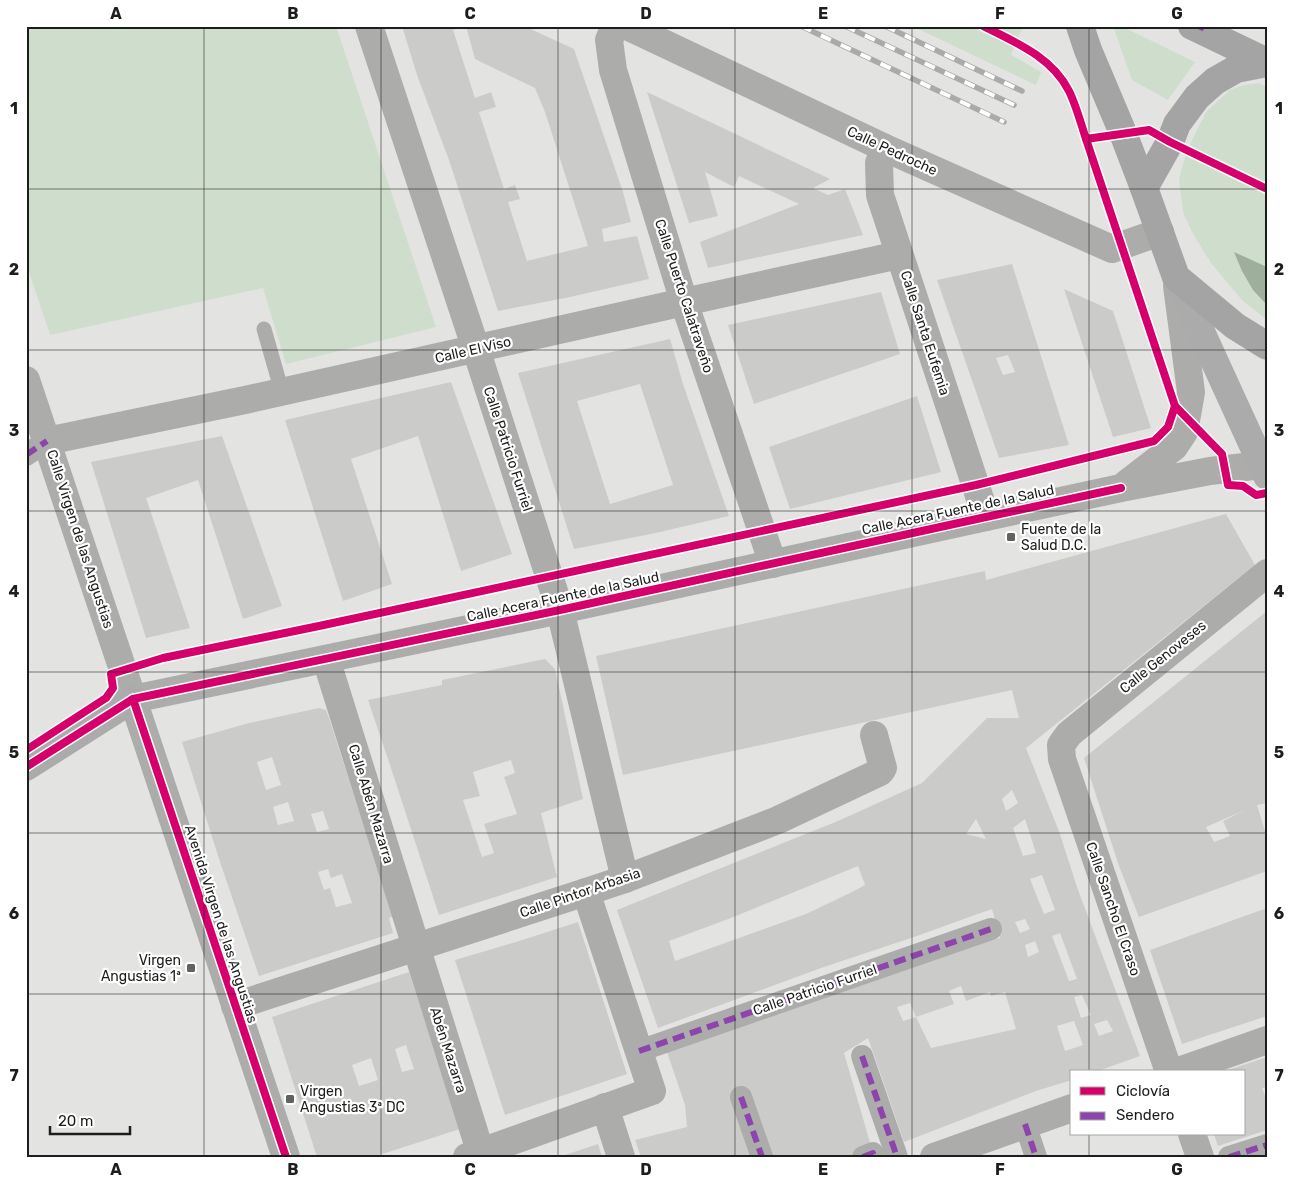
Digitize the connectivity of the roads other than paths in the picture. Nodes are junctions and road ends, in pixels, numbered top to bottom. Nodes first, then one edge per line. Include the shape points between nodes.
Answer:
1 (368, 26) edge
2 (615, 26) edge
3 (627, 26) edge
4 (1063, 26) edge
5 (1197, 27) edge
6 (1084, 38) edge
7 (1267, 62) edge
8 (885, 148) junction
9 (1144, 188) junction
10 (1160, 232) junction
11 (899, 256) junction
12 (1176, 277) junction
13 (684, 302) junction
14 (264, 329) dead end
15 (1267, 346) edge
16 (476, 349) junction
17 (26, 380) edge
18 (282, 392) junction
19 (37, 448) edge
20 (1265, 469) edge
21 (1120, 488) junction
22 (986, 517) junction
23 (773, 564) junction
24 (1267, 573) edge
25 (560, 610) junction
26 (326, 660) junction
27 (133, 699) junction
28 (874, 735) dead end
29 (1061, 745) joint
30 (26, 767) edge
31 (625, 879) junction
32 (586, 892) junction
33 (991, 929) dead end
34 (416, 948) junction
35 (235, 1006) junction
36 (1267, 1040) edge
37 (639, 1051) junction
38 (862, 1056) dead end
39 (1168, 1070) edge
40 (1182, 1070) edge
41 (741, 1097) dead end
42 (606, 1107) junction
43 (1070, 1109) edge
44 (1024, 1124) junction
45 (1193, 1136) edge
46 (1267, 1145) edge
47 (476, 1155) edge
48 (286, 1157) edge
49 (621, 1157) edge
50 (762, 1157) edge
51 (863, 1157) edge
52 (874, 1157) edge
53 (897, 1157) edge
54 (934, 1157) edge
55 (1036, 1157) edge
56 (1200, 1157) edge
57 (1229, 1157) edge

1 - 16 street, Calle Patricio Furriel
2 - 13 street, Calle Puerto Calatraveño via 609,40 613,70
3 - 8 street, Calle Pedroche
4 - 6 main road
5 - 7 main road
6 - 9 main road
7 - 9 main road via 1236,69 1215,81 1198,97 1177,124
8 - 10 street, Calle Pedroche via 1112,249
8 - 11 street, Calle Santa Eufemia via 879,163 880,195
9 - 10 main road
10 - 12 main road
11 - 13 street, Calle El Viso
11 - 22 street, Calle Santa Eufemia
12 - 15 main road via 1235,326
12 - 20 main road
12 - 21 street via 1191,392 1184,432 1174,447
13 - 16 street, Calle El Viso
13 - 23 street, Calle Puerto Calatraveño
14 - 18 lane
16 - 18 street, Calle El Viso
16 - 25 street, Calle Patricio Furriel
17 - 19 street, Calle Virgen de las Angustias
18 - 19 street, Calle El Viso
19 - 27 street, Calle Virgen de las Angustias
20 - 21 street, Calle Acera Fuente de la Salud via 1210,470
21 - 22 street, Calle Acera Fuente de la Salud
22 - 23 street, Calle Acera Fuente de la Salud
23 - 25 street, Calle Acera Fuente de la Salud
24 - 29 street, Calle Genoveses via 1069,734
25 - 26 street, Calle Acera Fuente de la Salud
25 - 31 street, Calle Patricio Furriel
26 - 27 street, Calle Acera Fuente de la Salud
26 - 34 street, Calle Abén Mazarra
27 - 30 main road, Calle Acera Fuente de la Salud
27 - 35 street, Avenida Virgen de las Angustias
28 - 31 street, Calle Pintor Arbasia via 883,768 880,772 778,820
29 - 39 street, Calle Sancho El Craso via 1062,759
31 - 32 street, Calle Pintor Arbasia
32 - 34 street, Calle Pintor Arbasia
32 - 37 street
33 - 37 street, Calle Patricio Furriel
34 - 35 street, Calle Pintor Arbasia
34 - 47 street, Abén Mazarra
35 - 48 street, Avenida Virgen de las Angustias
36 - 40 street
37 - 42 street via 652,1091
38 - 53 street
41 - 50 street
42 - 47 street
42 - 49 street
43 - 44 street
44 - 54 street
44 - 55 street
45 - 56 street
46 - 57 street
51 - 52 street via 873,1153

